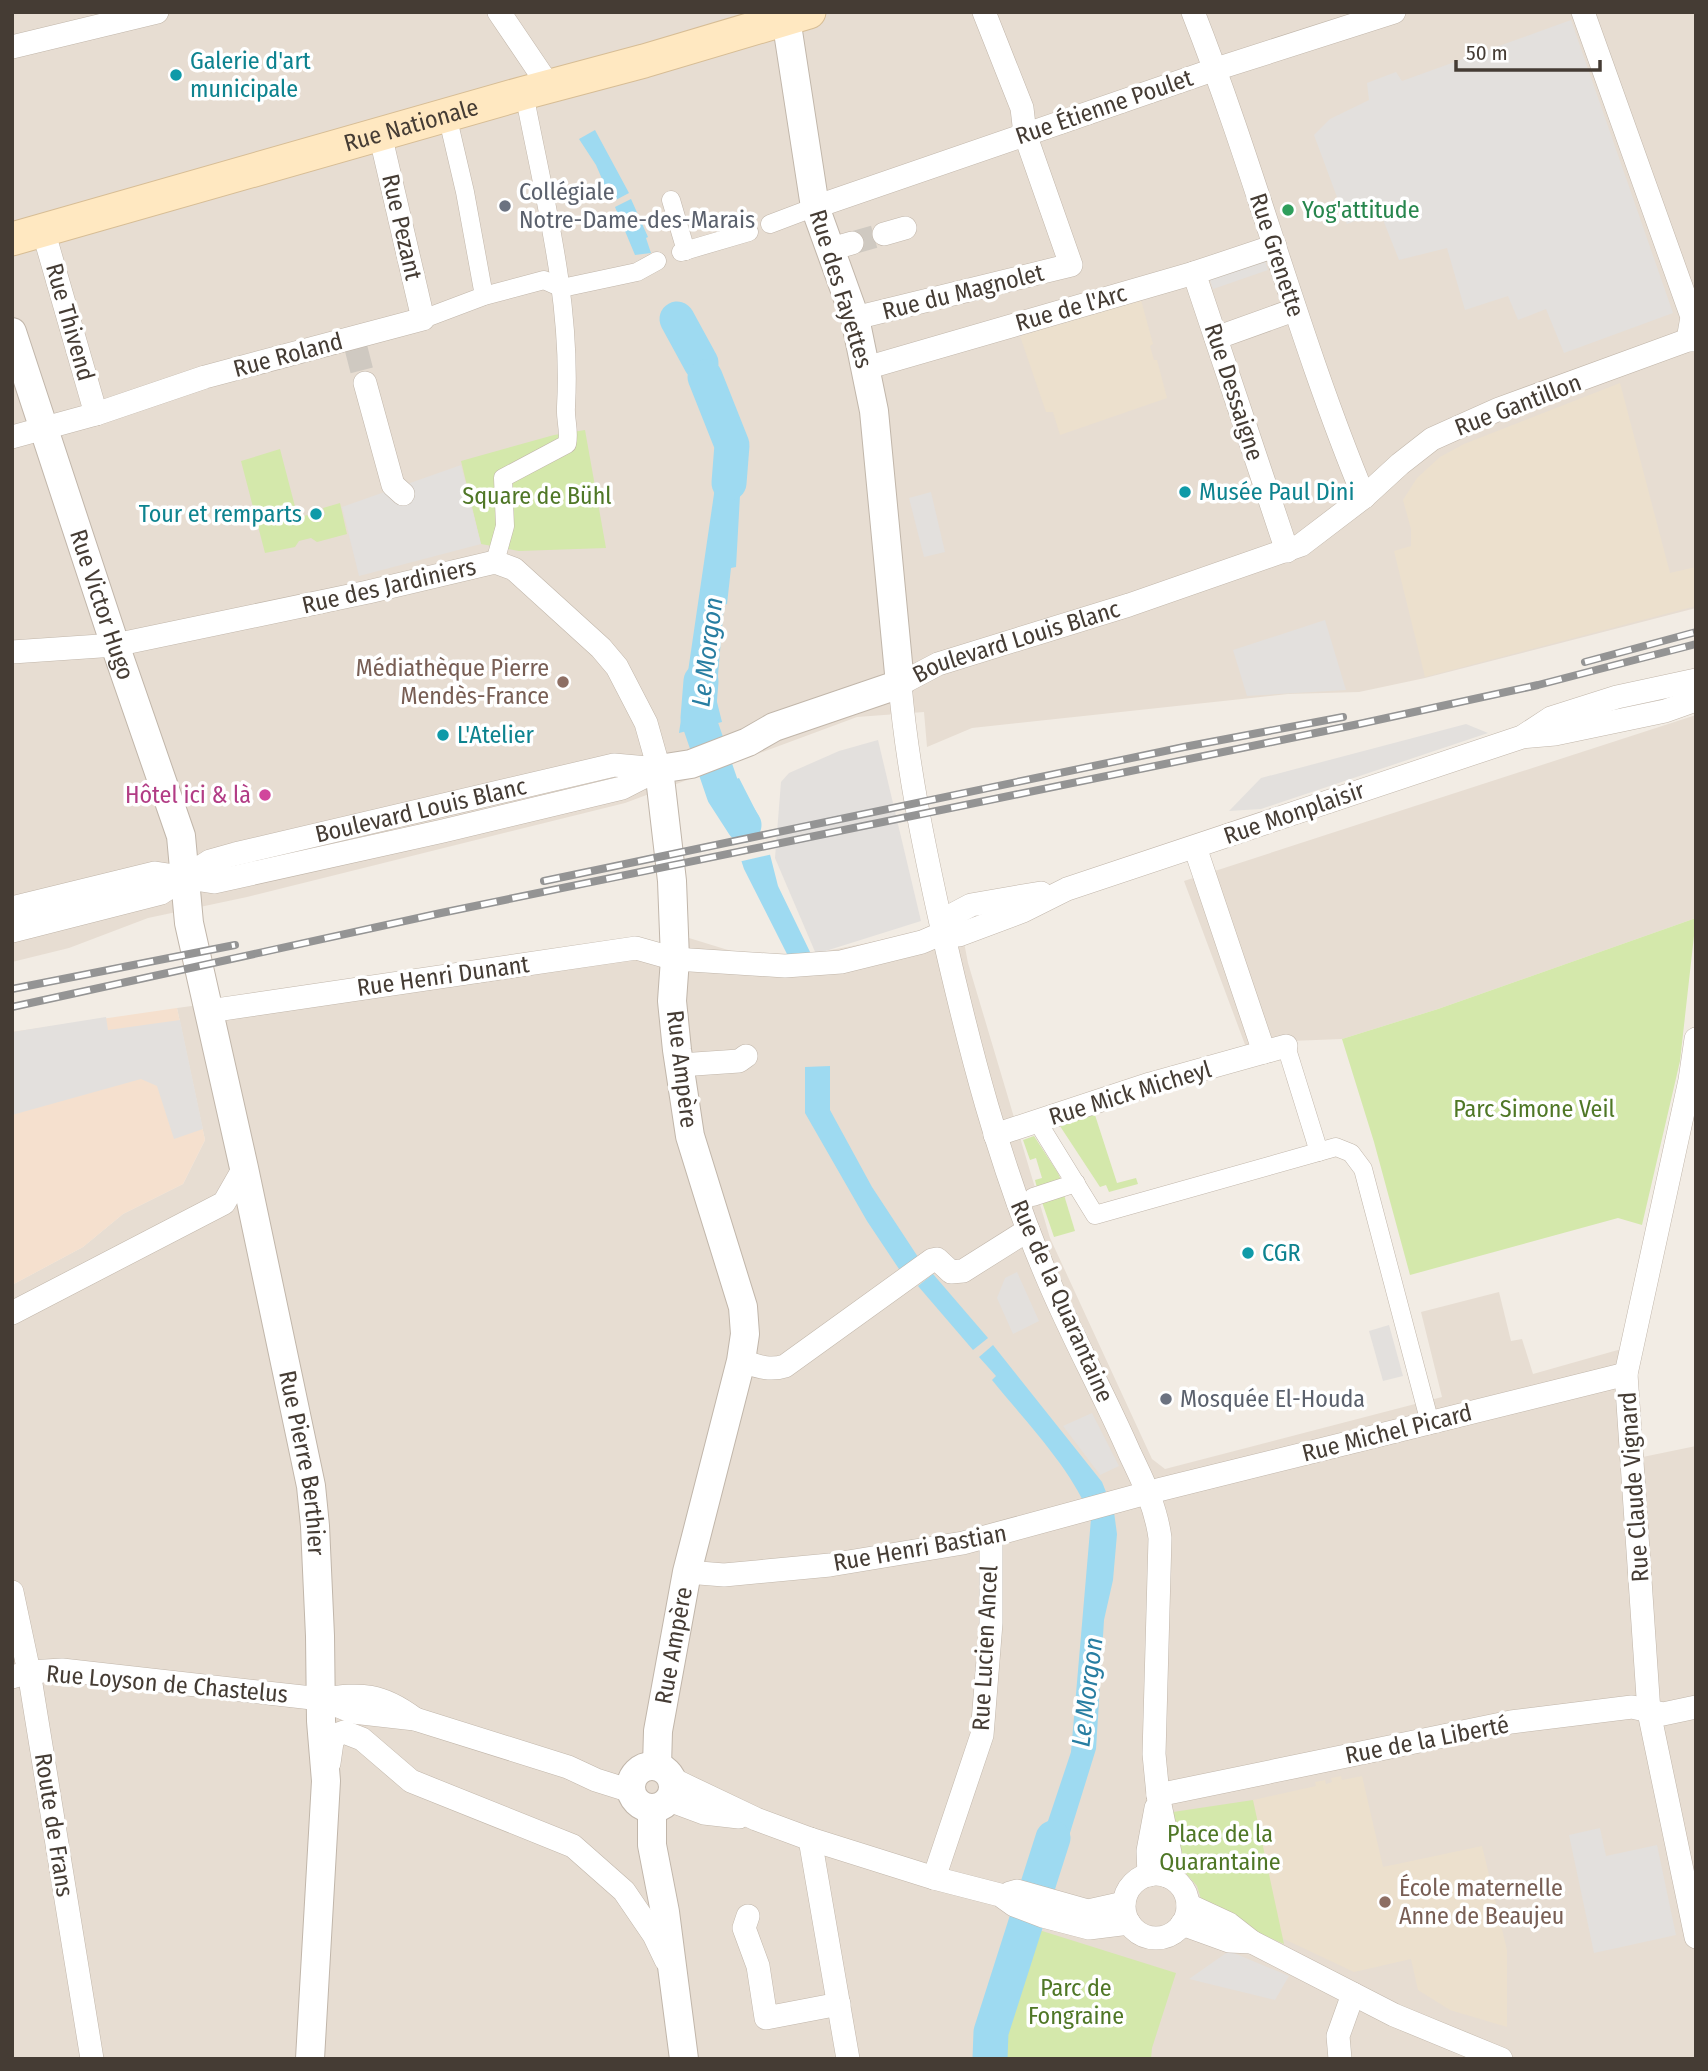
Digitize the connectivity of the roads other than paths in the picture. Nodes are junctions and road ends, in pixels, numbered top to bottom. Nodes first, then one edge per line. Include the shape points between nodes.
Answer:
1 (157, 12) edge
2 (499, 12) edge
3 (984, 12) edge
4 (1194, 12) edge
5 (1394, 12) edge
6 (1583, 12) edge
7 (794, 15) edge
8 (12, 47) edge
9 (1216, 69) junction
10 (536, 89) junction
11 (447, 115) junction
12 (380, 134) junction
13 (1025, 134) junction
14 (671, 200) dead end
15 (816, 206) junction
16 (770, 224) dead end
17 (750, 232) dead end
18 (28, 235) edge
19 (1275, 246) junction
20 (657, 261) dead end
21 (1194, 273) junction
22 (562, 288) junction
23 (484, 296) junction
24 (1294, 310) junction
25 (855, 318) junction
26 (423, 319) junction
27 (12, 332) edge
28 (1693, 337) edge
29 (1216, 338) junction
30 (866, 368) junction
31 (365, 383) tunnel mouth
32 (96, 414) junction
33 (45, 429) junction
34 (12, 437) edge
35 (403, 494) dead end
36 (1364, 497) junction
37 (1287, 551) junction
38 (495, 562) junction
39 (115, 645) junction
40 (14, 655) edge
41 (1696, 680) edge
42 (900, 684) junction
43 (1696, 700) edge
44 (1522, 737) junction
45 (659, 769) junction
46 (1195, 847) junction
47 (187, 877) junction
48 (12, 908) edge
49 (12, 930) edge
50 (943, 933) junction
51 (675, 959) junction
52 (209, 1012) junction
53 (1696, 1039) edge
54 (1275, 1049) junction
55 (746, 1056) dead end
56 (680, 1065) junction
57 (1037, 1121) junction
58 (995, 1135) junction
59 (1319, 1152) junction
60 (244, 1168) junction
61 (1076, 1184) junction
62 (1033, 1197) dead end
63 (1028, 1230) junction
64 (12, 1313) edge
65 (741, 1361) junction
66 (1626, 1374) junction
67 (1430, 1423) junction
68 (1148, 1492) junction
69 (991, 1537) junction
70 (687, 1572) junction
71 (12, 1592) edge
72 (20, 1674) edge
73 (321, 1699) junction
74 (1696, 1707) edge
75 (1649, 1712) junction
76 (326, 1781) junction
77 (653, 1787) junction
78 (1158, 1795) junction
79 (810, 1839) junction
80 (1158, 1876) junction
81 (934, 1878) junction
82 (1692, 1898) edge
83 (1126, 1913) junction
84 (1185, 1914) junction
85 (748, 1916) dead end
86 (1696, 1937) edge
87 (672, 1972) junction
88 (1353, 1994) junction
89 (839, 2004) junction
90 (92, 2059) edge
91 (310, 2059) edge
92 (684, 2059) edge
93 (848, 2059) edge
94 (1340, 2059) edge
95 (1501, 2059) edge

1 - 8 street
2 - 10 street
3 - 13 street via 1022,108
4 - 9 street, Rue Grenette
5 - 9 street, Rue Étienne Poulet
6 - 28 street via 1692,317
7 - 10 main road, Rue Nationale
7 - 15 street, Rue des Fayettes
9 - 13 street, Rue Étienne Poulet
9 - 19 street, Rue Grenette
10 - 11 main road, Rue Nationale
10 - 22 street
11 - 12 main road, Rue Nationale
11 - 23 street
12 - 18 main road, Rue Nationale
12 - 26 street, Rue Pezant
13 - 15 street, Rue Étienne Poulet
13 - 25 street, Rue du Magnolet via 1071,265
14 - 17 street via 684,251
15 - 16 street
15 - 25 street, Rue des Fayettes via 841,246
18 - 32 street, Rue Thivend
19 - 21 street, Rue de l'Arc
19 - 24 street, Rue Grenette
20 - 22 street, Rue Roland via 637,272
21 - 29 street, Rue Dessaigne
21 - 30 street, Rue de l'Arc
22 - 23 street, Rue Roland via 544,280
22 - 38 street via 567,444 503,478 505,526
23 - 26 street, Rue Roland
24 - 29 street
24 - 36 street, Rue Grenette
25 - 30 street, Rue des Fayettes
26 - 32 street, Rue Roland via 355,343 205,377
27 - 33 street, Rue Victor Hugo
28 - 36 street, Rue Gantillon via 1499,409 1432,439
29 - 37 street, Rue Dessaigne
30 - 42 street, Rue des Fayettes
31 - 35 street via 393,485
32 - 33 street, Rue Roland
33 - 34 street, Rue Roland
33 - 39 street, Rue Victor Hugo
36 - 37 street, Boulevard Louis Blanc
37 - 42 street, Boulevard Louis Blanc via 938,664
38 - 39 street, Rue des Jardiniers
38 - 45 street, Rue des Jardiniers via 514,569 617,667 646,723
39 - 40 street, Rue des Jardiniers
39 - 47 street, Rue Victor Hugo via 181,836
41 - 44 street, Rue Monplaisir via 1617,697 1551,718
42 - 45 street, Boulevard Louis Blanc via 787,722 691,764
42 - 50 street, Rue de la Quarantaine via 906,749
43 - 44 street, Rue Monplaisir via 1665,711
44 - 46 street, Rue Monplaisir
45 - 47 street, Boulevard Louis Blanc via 614,765 235,854 210,861
45 - 51 street, Rue Ampère
46 - 50 street, Rue Monplaisir via 1067,889 971,905 954,915
46 - 54 street
47 - 48 street via 155,873
47 - 49 street, Boulevard Louis Blanc via 161,893
47 - 52 street, Rue Pierre Berthier via 189,923
50 - 51 street, Rue Henri Dunant via 841,962 785,966
50 - 58 street, Rue de la Quarantaine
51 - 52 street, Rue Henri Dunant via 636,948
51 - 56 street, Rue Ampère via 672,1001
52 - 60 street, Rue Pierre Berthier
53 - 66 street, Rue Claude Vignard
54 - 57 street, Rue Mick Micheyl
54 - 59 street
55 - 56 street via 738,1061
56 - 65 street, Rue Ampère via 690,1136 743,1307
57 - 58 street, Rue Mick Micheyl
57 - 61 street
58 - 63 street, Rue de la Quarantaine
59 - 61 street via 1095,1215
59 - 67 street via 1336,1147 1351,1153 1363,1169
60 - 64 street via 224,1203
60 - 73 street, Rue Pierre Berthier via 311,1486
61 - 62 street
63 - 65 street via 962,1271 951,1272 937,1259 932,1261 785,1366 764,1368
63 - 68 street, Rue de la Quarantaine
65 - 70 street, Rue Ampère
66 - 67 street, Rue Michel Picard
66 - 75 street, Rue Claude Vignard
67 - 68 street, Rue Michel Picard
68 - 69 street, Rue Henri Bastian
68 - 78 street, Rue de la Quarantaine via 1160,1538 1154,1754
69 - 70 street, Rue Henri Bastian via 830,1565 724,1575
69 - 81 street, Rue Lucien Ancel via 982,1735
70 - 77 street, Rue Ampère via 657,1731
71 - 72 street, Route de Frans
72 - 73 street, Rue Loyson de Chastelus via 62,1670
72 - 90 street, Route de Frans
73 - 76 street, Rue Pierre Berthier
73 - 77 street, Rue Loyson de Chastelus via 353,1712 415,1719 568,1767 598,1764
74 - 75 street, Rue de la Liberté
75 - 78 street, Rue de la Liberté via 1632,1707 1511,1722
75 - 82 street, Rue Claude Vignard
76 - 87 street via 332,1742 344,1732 362,1739 411,1781 573,1846 624,1891
76 - 91 street, Rue Pierre Berthier
77 - 79 street, Rue Loyson de Chastelus via 705,1814 757,1819
77 - 87 street, Rue Ampère via 652,1844
78 - 80 street, Rue de la Quarantaine via 1149,1851
79 - 81 street, Rue Loyson de Chastelus
79 - 89 street
80 - 83 street via 1132,1885
80 - 84 street via 1182,1888
81 - 83 street, Rue Loyson de Chastelus via 1000,1895 1014,1905 1046,1909 1089,1928
82 - 86 street, Rue Claude Vignard
83 - 84 street via 1136,1931 1155,1938 1175,1931
84 - 88 street via 1229,1941 1252,1942
85 - 89 street via 744,1928 758,1966 766,2018
87 - 92 street, Rue Ampère
88 - 94 street via 1338,2036
88 - 95 street
89 - 93 street

